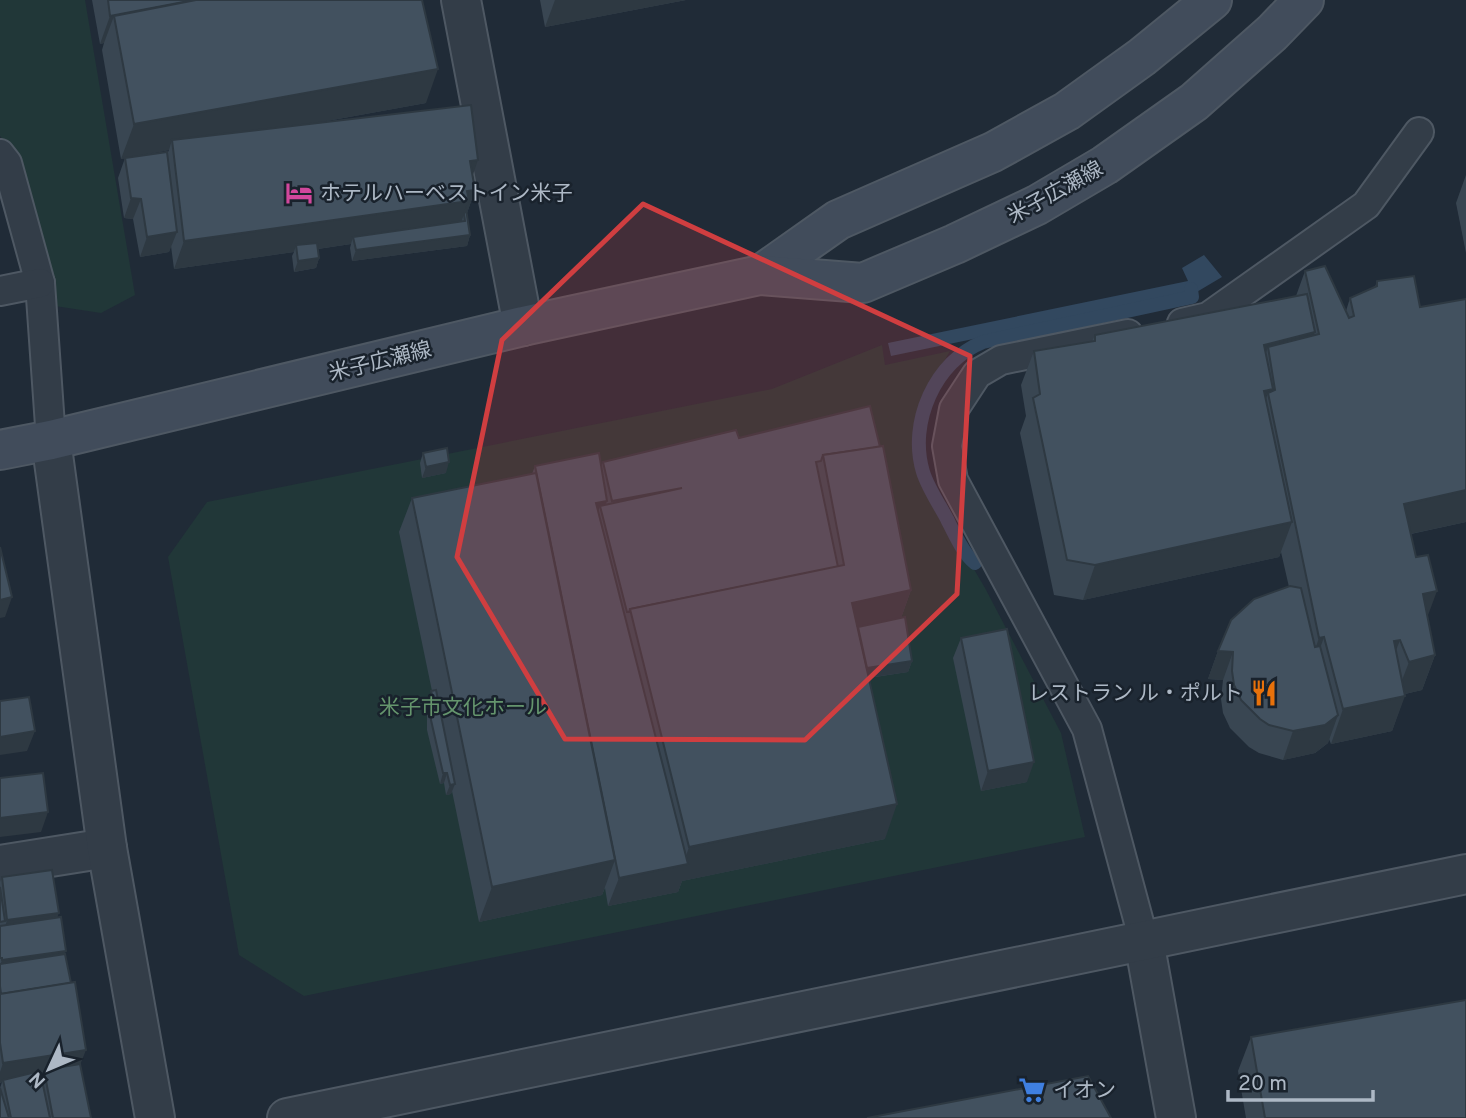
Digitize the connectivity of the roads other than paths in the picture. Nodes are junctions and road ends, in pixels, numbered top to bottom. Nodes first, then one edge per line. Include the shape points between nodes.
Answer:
1 (461, 0) edge
2 (1212, 0) edge
3 (1304, 0) edge
4 (1419, 132) dead end
5 (0, 154) edge
6 (10, 222) edge
7 (760, 275) junction
8 (40, 283) junction
9 (0, 291) edge
10 (523, 326) junction
11 (51, 440) junction
12 (0, 450) edge
13 (107, 848) junction
14 (0, 865) edge
15 (1466, 874) edge
16 (1144, 941) junction
17 (155, 1118) edge
18 (287, 1118) edge
19 (1176, 1118) edge

1 - 10 street
2 - 7 main road, 米子広瀬線 via 1066,111 993,152 838,220
3 - 7 main road, 米子広瀬線 via 1194,102 1105,165 1037,205 863,283
4 - 16 lane via 1366,205 1208,317 1001,360 978,373 954,409 947,446 953,480 1087,729
5 - 6 lane via 7,163
6 - 8 lane
7 - 10 main road, 米子広瀬線
8 - 9 lane
8 - 11 lane
10 - 11 main road, 米子広瀬線
11 - 12 main road, 米子広瀬線
11 - 13 street
13 - 14 street
13 - 17 street
15 - 16 street
16 - 18 street
16 - 19 street

